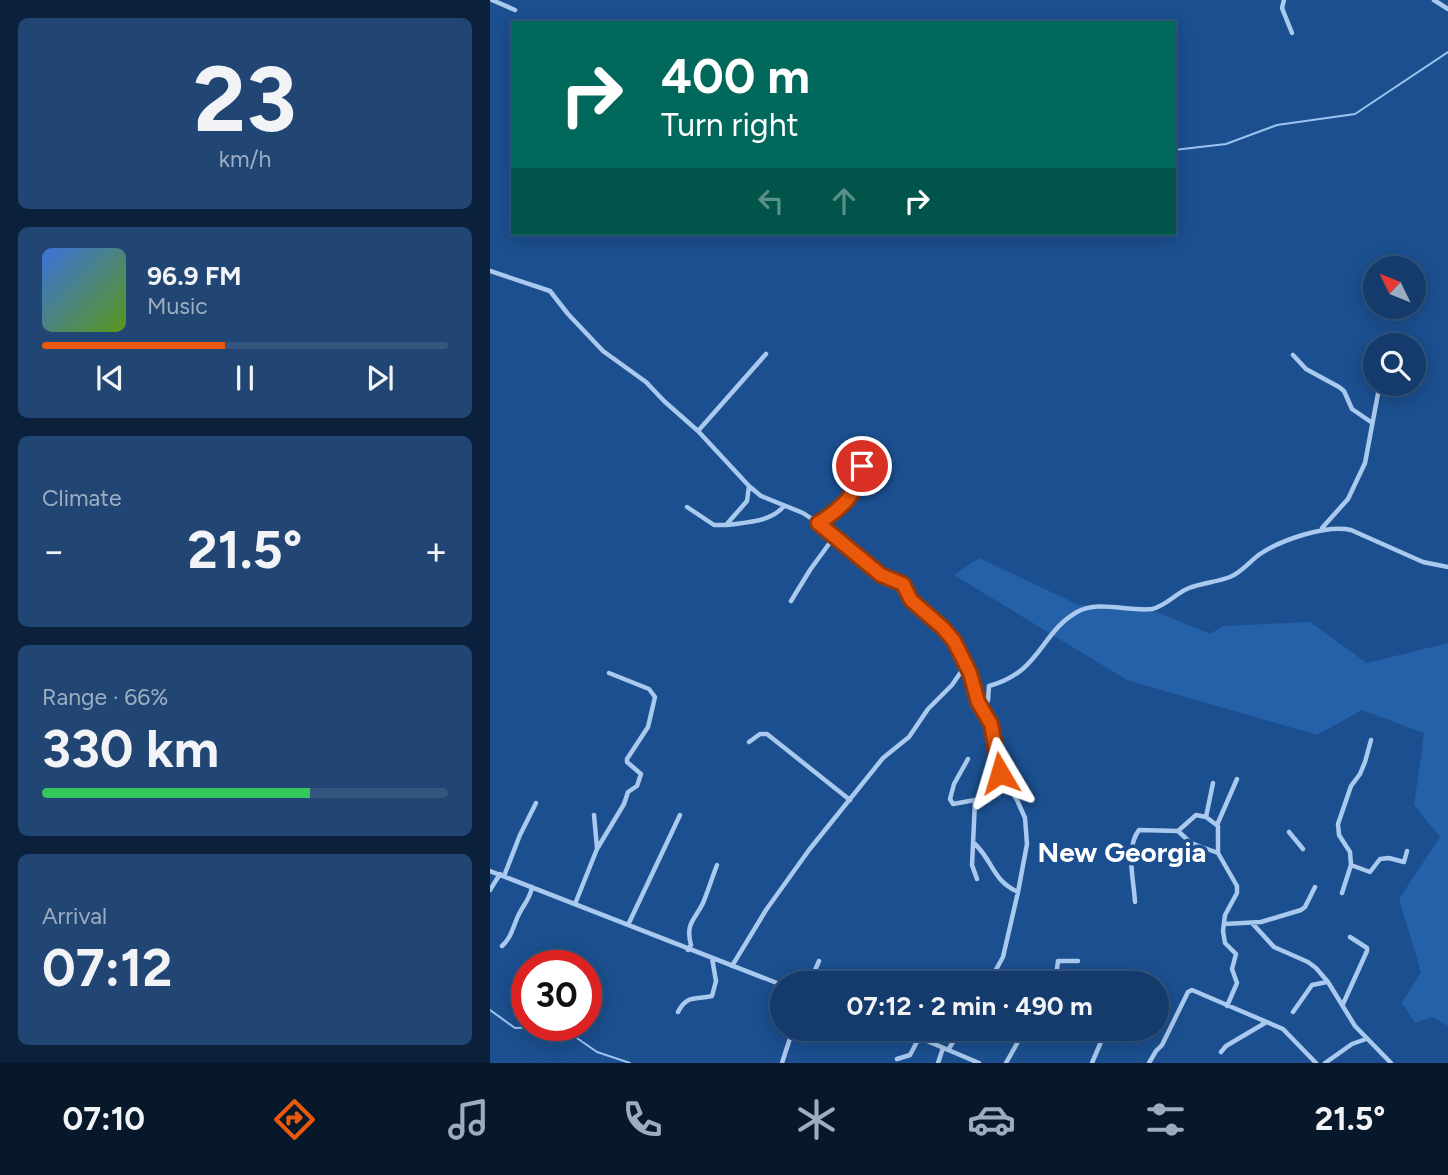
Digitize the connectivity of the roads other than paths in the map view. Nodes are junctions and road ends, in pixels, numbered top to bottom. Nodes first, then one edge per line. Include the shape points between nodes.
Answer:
1 (492, 0) edge
2 (1284, 0) edge
3 (1434, 0) edge
4 (1448, 9) edge
5 (515, 10) dead end
6 (1292, 33) dead end
7 (490, 271) edge
8 (766, 354) dead end
9 (1293, 355) dead end
10 (1377, 396) edge
11 (1371, 422) junction
12 (698, 431) junction
13 (862, 466) dead end
14 (749, 486) junction
15 (761, 496) junction
16 (747, 501) junction
17 (784, 506) junction
18 (687, 507) dead end
19 (818, 523) junction
20 (726, 525) junction
21 (1315, 531) junction
22 (834, 537) junction
23 (1448, 567) edge
24 (791, 601) dead end
25 (965, 666) junction
26 (609, 673) dead end
27 (983, 710) junction
28 (1371, 740) dead end
29 (749, 742) dead end
30 (968, 759) dead end
31 (1237, 779) dead end
32 (1213, 783) dead end
33 (1008, 786) junction
34 (850, 800) junction
35 (975, 802) junction
36 (536, 803) dead end
37 (594, 815) dead end
38 (680, 815) dead end
39 (1206, 817) junction
40 (1217, 825) junction
41 (1178, 831) junction
42 (1289, 832) dead end
43 (974, 844) junction
44 (597, 849) junction
45 (1303, 849) dead end
46 (1407, 851) dead end
47 (1218, 853) junction
48 (717, 865) dead end
49 (1351, 865) junction
50 (490, 871) edge
51 (502, 875) junction
52 (977, 879) dead end
53 (532, 887) junction
54 (1315, 887) dead end
55 (490, 890) edge
56 (1018, 892) junction
57 (1342, 893) dead end
58 (1135, 902) dead end
59 (575, 904) junction
60 (1252, 923) junction
61 (628, 925) junction
62 (1224, 925) junction
63 (1350, 937) dead end
64 (502, 946) dead end
65 (688, 950) junction
66 (712, 958) junction
67 (819, 961) dead end
68 (1077, 961) dead end
69 (732, 966) junction
70 (815, 971) edge
71 (995, 971) edge
72 (1057, 971) edge
73 (770, 980) edge
74 (1328, 982) junction
75 (1343, 1005) junction
76 (1227, 1006) junction
77 (678, 1012) dead end
78 (1293, 1013) dead end
79 (1265, 1023) junction
80 (1366, 1039) junction
81 (789, 1041) edge
82 (917, 1041) edge
83 (926, 1041) edge
84 (951, 1041) edge
85 (1018, 1041) edge
86 (1101, 1041) edge
87 (945, 1049) junction
88 (1221, 1052) dead end
89 (910, 1055) junction
90 (897, 1059) dead end
91 (782, 1063) edge
92 (907, 1063) edge
93 (938, 1063) edge
94 (979, 1063) edge
95 (1006, 1063) edge
96 (1092, 1063) edge
97 (1149, 1063) edge
98 (1316, 1063) edge
99 (1325, 1063) edge
100 (1391, 1063) edge

1 - 5 street
2 - 6 street via 1282,8
3 - 4 street
7 - 12 street via 550,290 603,351 646,382
8 - 12 street
9 - 11 street via 1306,369 1344,391 1352,409
10 - 11 street
11 - 21 street via 1365,463 1352,492 1325,526
12 - 14 street
13 - 19 street via 844,503
14 - 15 street
14 - 16 street
15 - 16 street
15 - 17 street
16 - 20 street
17 - 19 street
17 - 20 street via 778,514 762,520
18 - 20 street via 713,525
19 - 22 street
21 - 23 street via 1343,528 1423,562
21 - 27 street via 1266,550 1232,576 1185,590 1160,606 1078,611 1024,669 989,686
22 - 24 street
22 - 25 street via 881,575 903,584 911,600 949,634
25 - 27 street
25 - 34 street via 909,737 887,753
26 - 44 street via 649,689 655,697 648,727 627,759 640,774 638,784 628,792
27 - 33 street via 994,731 1000,773
28 - 49 street via 1338,824
29 - 34 street via 767,734
30 - 35 street via 950,802
31 - 40 street
32 - 39 street
33 - 35 street
33 - 56 street via 1028,832
34 - 69 street via 780,889
35 - 43 street
36 - 51 street
37 - 44 street
38 - 61 street
39 - 40 street
39 - 41 street via 1196,815
40 - 47 street
41 - 47 street via 1191,843
41 - 58 street via 1136,832 1131,861
42 - 45 street
43 - 52 street via 972,865
43 - 56 street via 992,871
44 - 59 street
46 - 49 street via 1404,862 1380,859 1370,873
47 - 62 street via 1237,886
48 - 65 street via 691,923
49 - 57 street
50 - 51 street
51 - 53 street
51 - 55 street
53 - 59 street
53 - 64 street
54 - 60 street via 1301,910
56 - 71 street via 1003,957
59 - 61 street
60 - 62 street
60 - 74 street via 1274,947 1308,962
61 - 65 street
62 - 76 street via 1223,937 1236,954 1232,970 1237,983
63 - 75 street via 1367,951
65 - 66 street
66 - 69 street
66 - 77 street via 716,981 712,996 687,999
67 - 70 street
68 - 72 street via 1058,961
69 - 73 street
74 - 75 street
74 - 78 street via 1312,985
75 - 80 street
76 - 79 street
76 - 97 street via 1195,990 1188,992
79 - 88 street
79 - 98 street via 1291,1035
80 - 99 street
80 - 100 street
81 - 91 street
82 - 89 street
83 - 87 street
84 - 87 street
85 - 95 street
86 - 96 street
87 - 93 street
87 - 94 street
89 - 90 street
89 - 92 street

